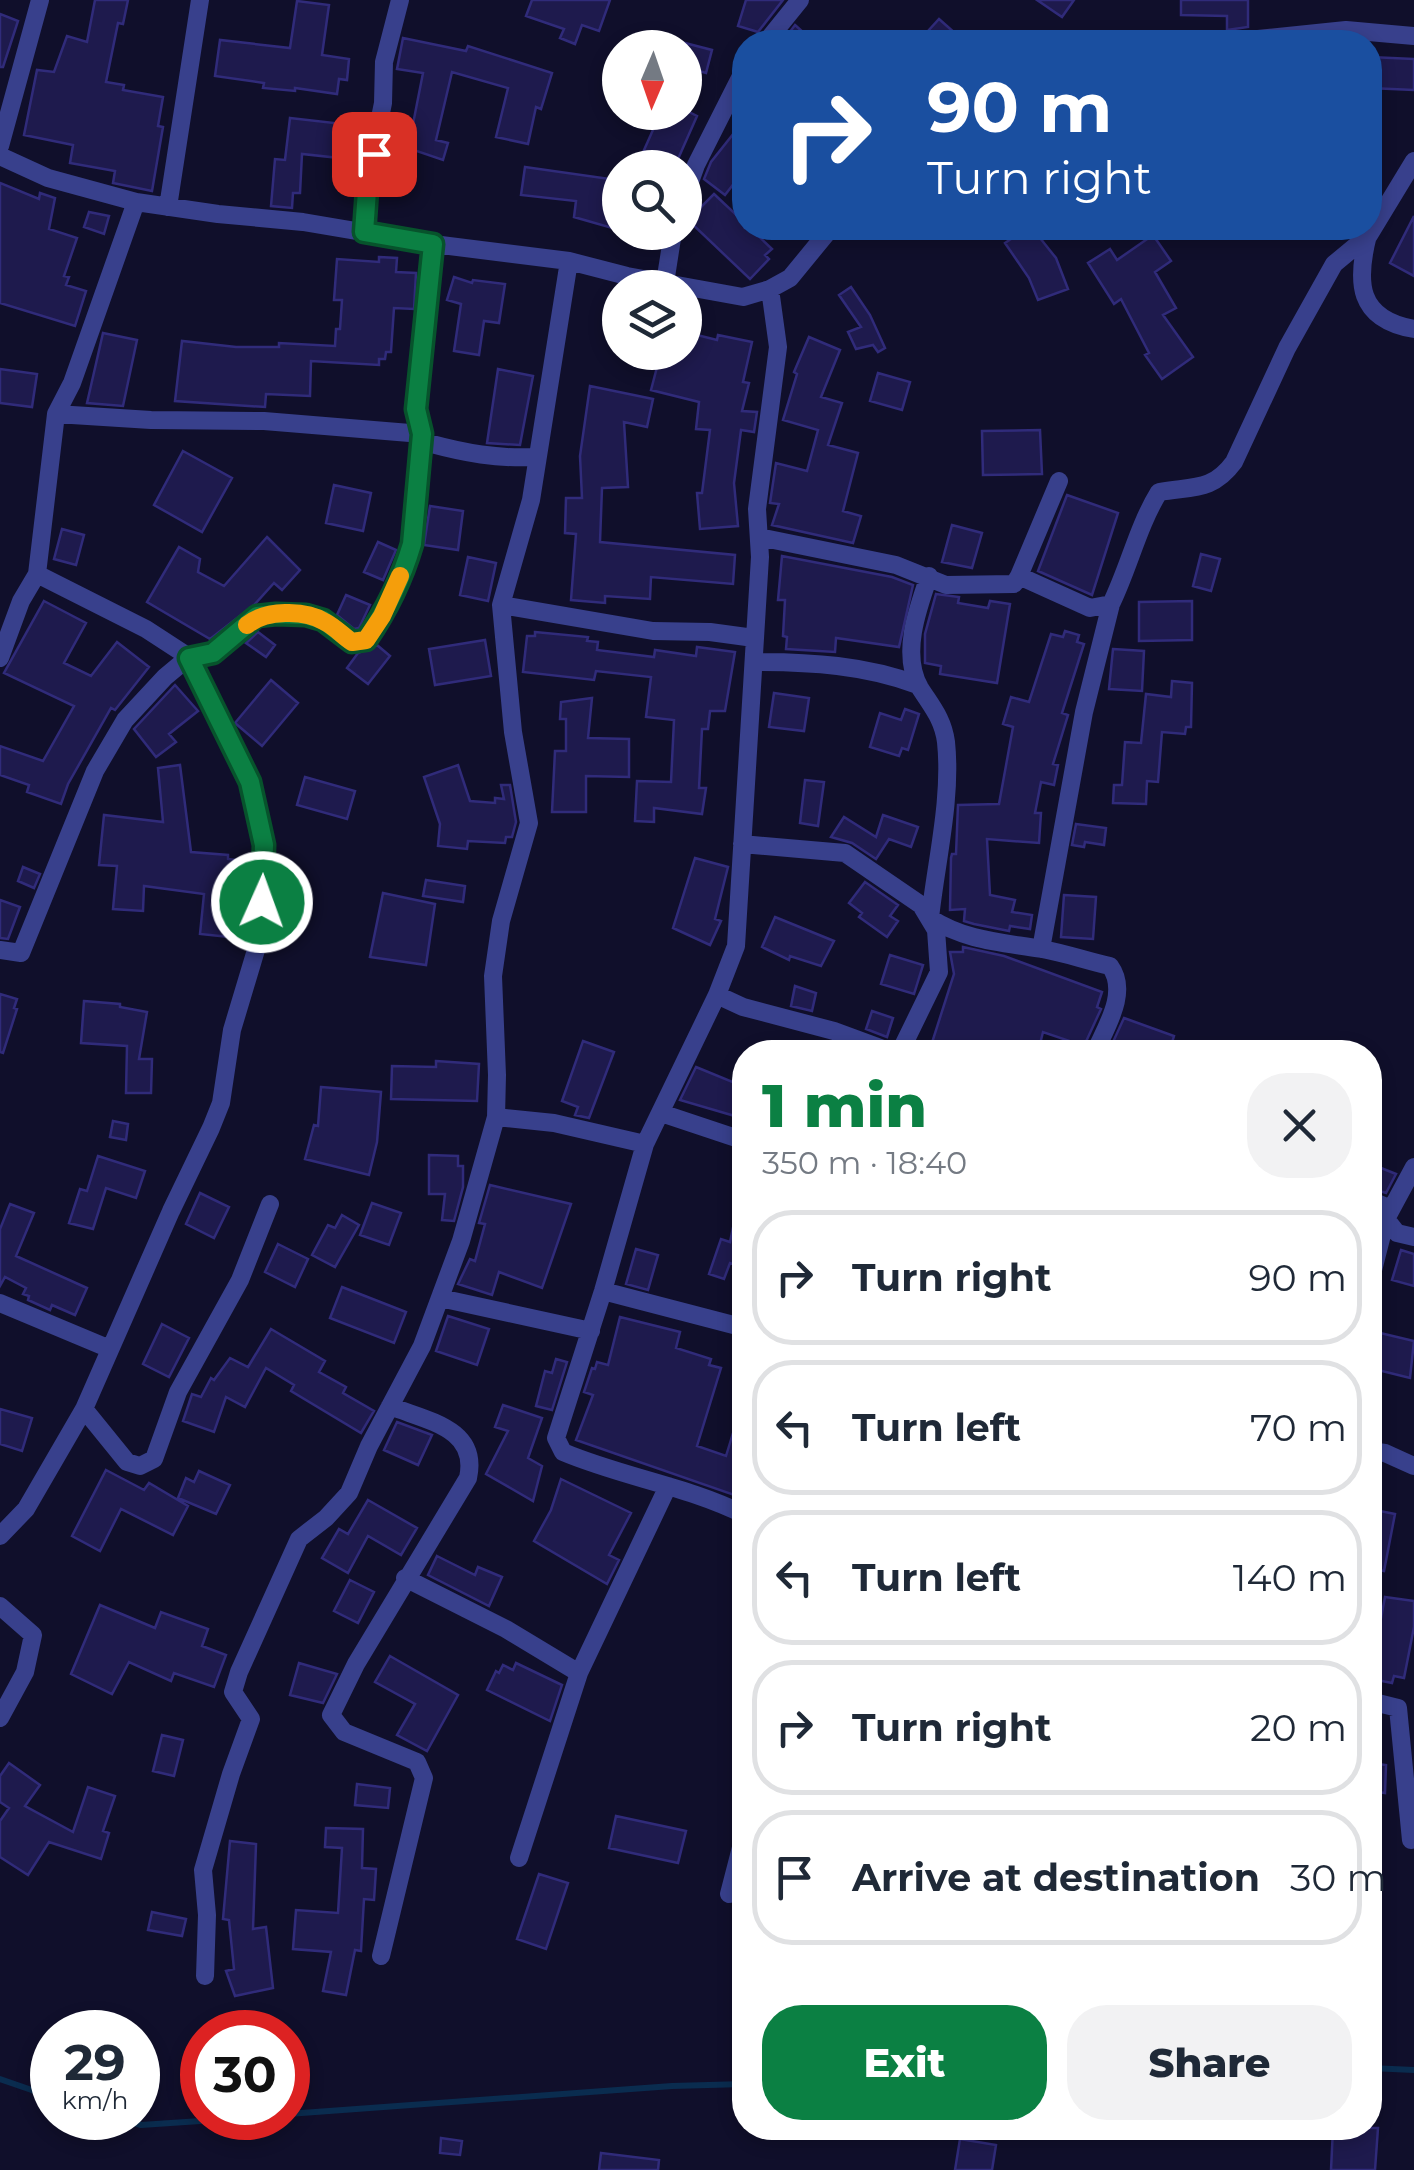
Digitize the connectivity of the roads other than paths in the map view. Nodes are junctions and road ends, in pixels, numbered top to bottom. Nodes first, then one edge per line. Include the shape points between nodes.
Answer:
1 (40, 0) edge
2 (200, 0) edge
3 (400, 0) edge
4 (800, 0) edge
5 (776, 30) edge
6 (1382, 33) edge
7 (1414, 36) edge
8 (732, 94) edge
9 (0, 146) edge
10 (702, 153) edge
11 (0, 156) edge
12 (1414, 161) edge
13 (136, 202) junction
14 (168, 207) junction
15 (1382, 212) edge
16 (364, 232) junction
17 (821, 240) edge
18 (1361, 240) edge
19 (1367, 240) edge
20 (433, 244) junction
21 (569, 261) junction
22 (607, 270) edge
23 (770, 289) junction
24 (702, 290) edge
25 (1414, 328) edge
26 (56, 414) junction
27 (422, 434) junction
28 (536, 457) junction
29 (1058, 481) dead end
30 (759, 537) junction
31 (37, 574) junction
32 (928, 576) junction
33 (1019, 576) junction
34 (1112, 604) junction
35 (501, 605) junction
36 (754, 638) junction
37 (0, 658) edge
38 (189, 658) junction
39 (754, 662) junction
40 (918, 685) junction
41 (742, 844) junction
42 (930, 918) junction
43 (1041, 949) junction
44 (0, 950) edge
45 (717, 995) junction
46 (858, 1040) edge
47 (906, 1040) edge
48 (1100, 1040) edge
49 (660, 1112) junction
50 (496, 1116) junction
51 (732, 1137) edge
52 (646, 1144) junction
53 (1414, 1167) edge
54 (270, 1204) dead end
55 (1382, 1209) edge
56 (1389, 1214) junction
57 (1414, 1236) edge
58 (1382, 1239) edge
59 (604, 1292) junction
60 (440, 1298) junction
61 (0, 1303) edge
62 (732, 1325) edge
63 (590, 1331) junction
64 (110, 1349) junction
65 (390, 1406) junction
66 (84, 1410) junction
67 (1382, 1453) edge
68 (1414, 1466) edge
69 (668, 1486) junction
70 (732, 1508) edge
71 (0, 1536) edge
72 (406, 1578) junction
73 (0, 1606) edge
74 (579, 1673) junction
75 (1382, 1704) edge
76 (0, 1718) edge
77 (1411, 1840) dead end
78 (519, 1858) dead end
79 (732, 1882) edge
80 (729, 1894) dead end
81 (381, 1956) dead end
82 (205, 1976) dead end

1 - 9 street
2 - 14 street
3 - 16 street via 384,62
4 - 5 street
6 - 7 street
8 - 10 street
11 - 13 street via 48,178
12 - 15 street
13 - 14 street
13 - 26 street
14 - 16 street
16 - 20 street
17 - 23 street via 790,278
18 - 34 street via 1334,264 1222,478 1158,492
19 - 25 street via 1359,280 1367,303 1396,326
20 - 21 street
20 - 27 street via 416,409
21 - 22 street
21 - 28 street
23 - 24 street via 743,297
23 - 30 street via 778,347
26 - 27 street
26 - 31 street
27 - 28 street via 428,443 475,456
27 - 38 street via 412,544 366,640 352,642 306,615 276,614 257,616 213,653
28 - 35 street via 531,500
29 - 33 street
30 - 32 street
30 - 36 street
31 - 37 street
31 - 38 street via 146,628
32 - 33 street via 946,585 1014,584
32 - 40 street via 914,631
33 - 34 street via 1090,608
34 - 43 street via 1084,712
35 - 36 street via 652,631
35 - 50 street via 529,823 492,976
36 - 39 street
38 - 44 street via 125,720 96,770 21,954
38 - 64 street via 250,782 264,845 262,930 232,1030 221,1103
39 - 40 street via 882,671
39 - 41 street
40 - 42 street via 942,720 946,746
41 - 42 street via 845,853 922,905
41 - 45 street via 736,946
42 - 43 street via 979,941
42 - 47 street via 938,972
43 - 48 street via 1110,966 1117,976 1118,992
45 - 46 street
45 - 49 street
49 - 51 street
49 - 52 street
50 - 52 street
50 - 60 street
52 - 59 street
53 - 56 street
54 - 66 street via 240,1280 178,1392 154,1459 140,1466 126,1462
55 - 56 street
56 - 57 street via 1397,1233
56 - 58 street
59 - 62 street
59 - 63 street
60 - 63 street
60 - 65 street
61 - 64 street
63 - 69 street via 556,1438 563,1452
64 - 66 street
65 - 72 street via 455,1432 472,1459 468,1478
65 - 82 street via 349,1494 298,1539 239,1672 234,1692 251,1720 203,1870
66 - 71 street via 26,1509
67 - 68 street
69 - 70 street
69 - 74 street
72 - 74 street
72 - 81 street via 332,1715 344,1732 418,1762 424,1778
73 - 76 street via 33,1635 24,1672
74 - 78 street
75 - 77 street via 1398,1708
79 - 80 street

